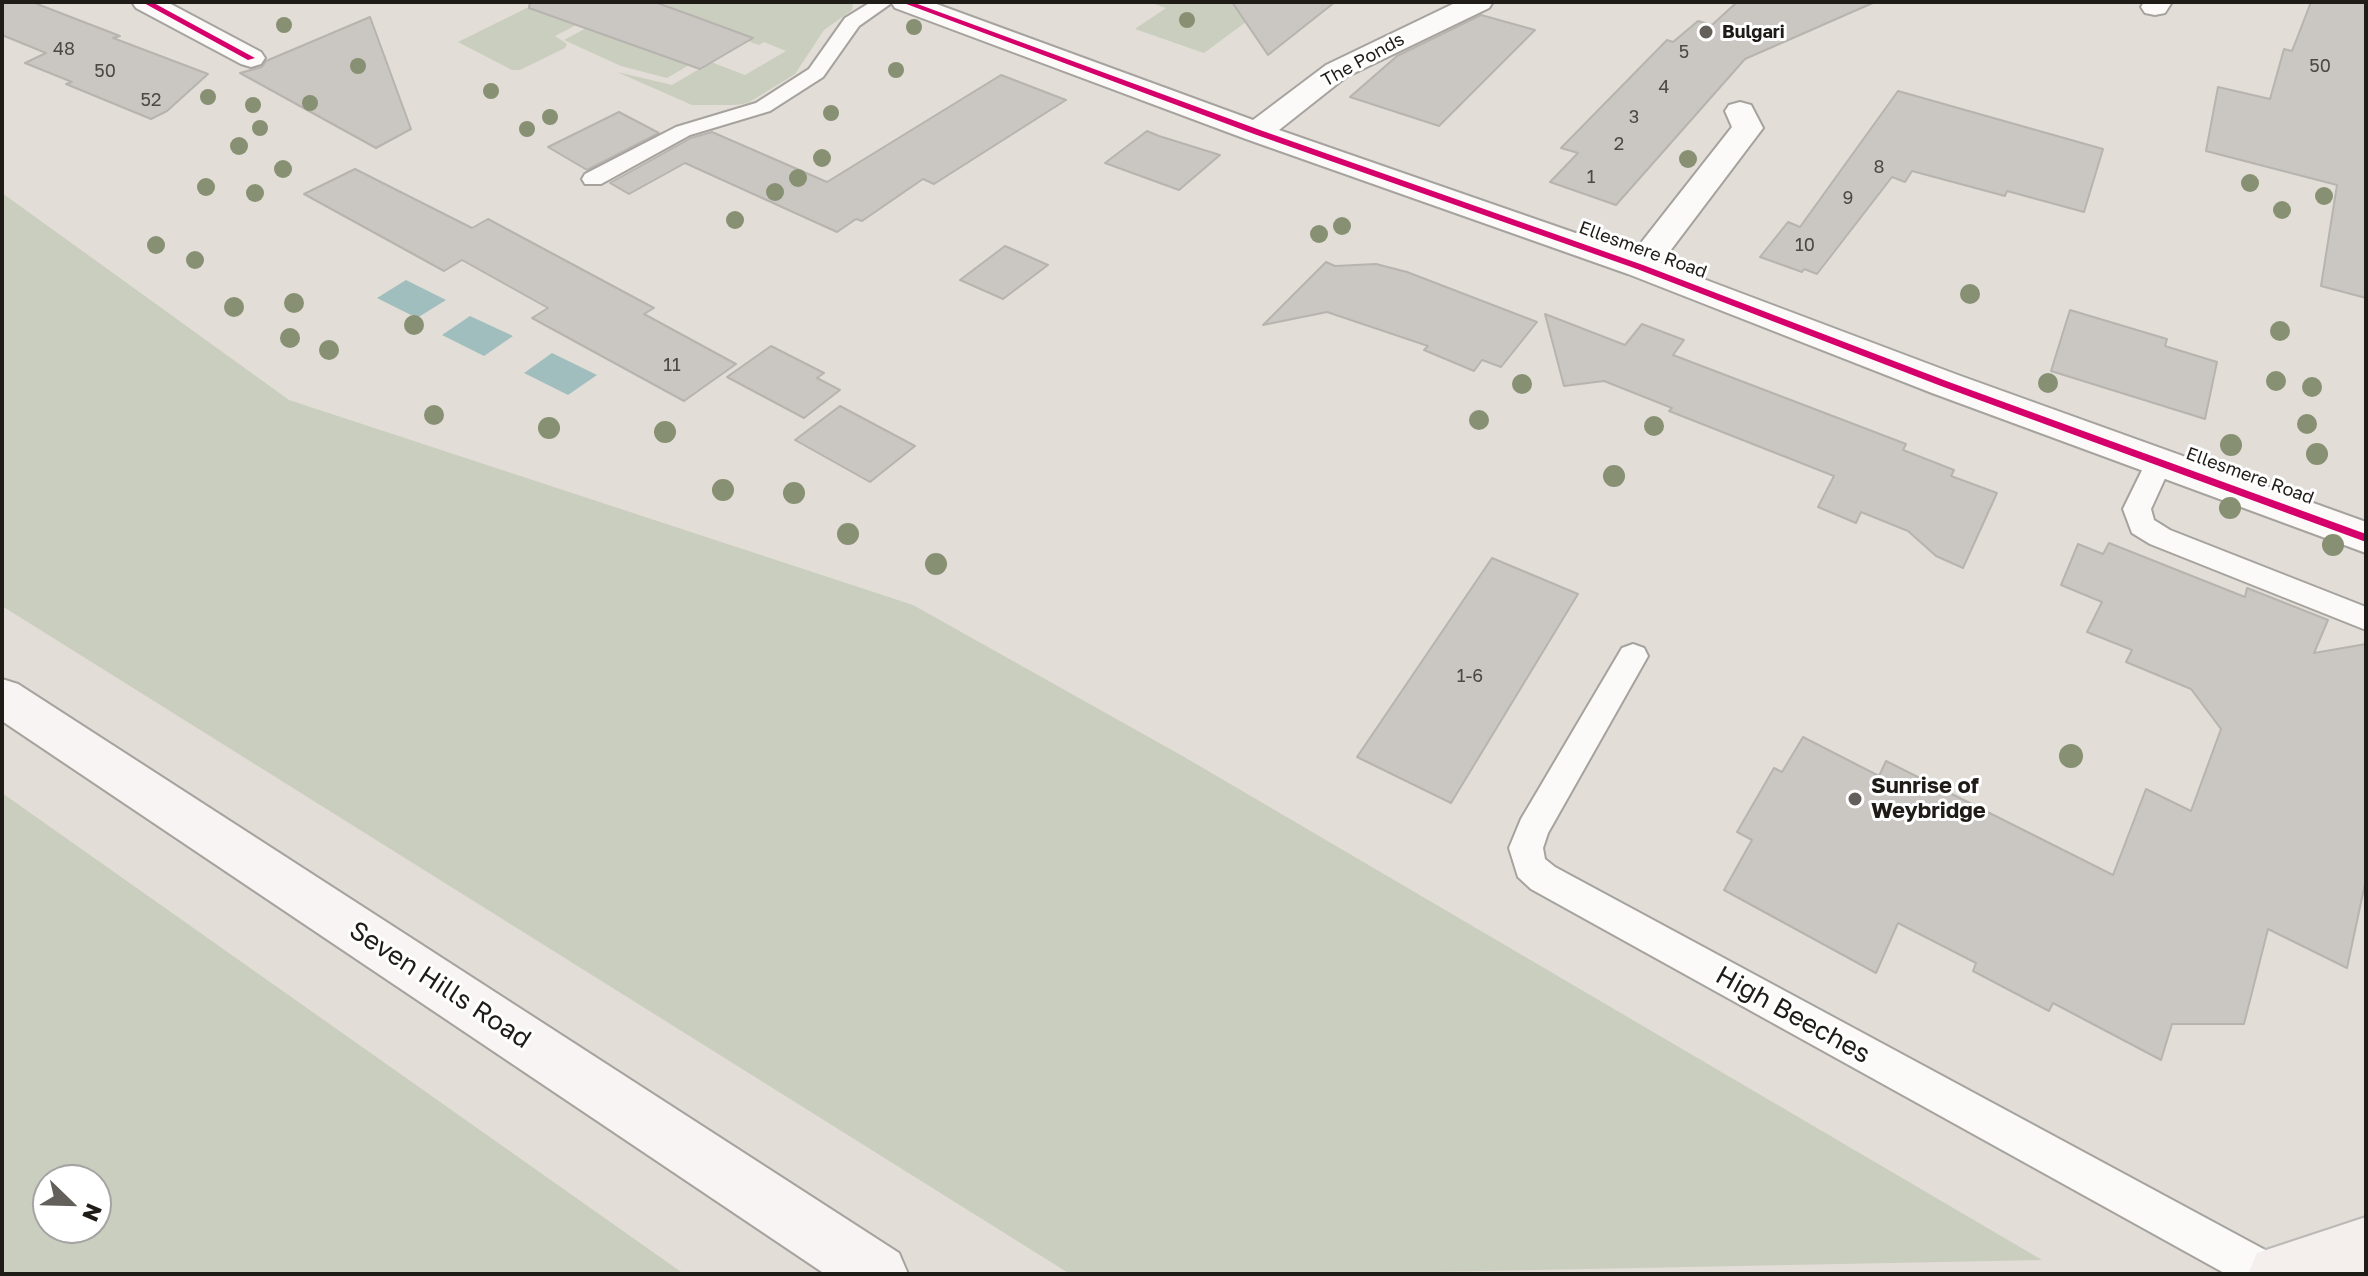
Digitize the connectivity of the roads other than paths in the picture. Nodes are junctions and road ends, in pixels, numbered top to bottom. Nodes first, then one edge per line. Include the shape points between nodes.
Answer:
1 (146, 2) edge
2 (1479, 2) edge
3 (905, 3) edge
4 (251, 58) dead end
5 (1740, 111) dead end
6 (1257, 132) junction
7 (593, 179) dead end
8 (1640, 267) junction
9 (2159, 463) junction
10 (2366, 538) edge
11 (2366, 619) edge
12 (1633, 656) dead end
13 (2, 697) edge
14 (2366, 1247) edge
15 (878, 1274) edge
16 (2267, 1274) edge
17 (2278, 1274) edge

1 - 4 street
2 - 6 street, The Ponds via 1336,71
3 - 6 street, Ellesmere Road
3 - 7 lane via 852,22 816,73 763,107 683,131
5 - 8 street via 1748,128
6 - 8 street, Ellesmere Road
8 - 9 street, Ellesmere Road
9 - 10 street, Ellesmere Road
9 - 11 lane via 2137,509 2142,526
12 - 16 lane, High Beeches via 1533,829 1526,848 1530,867
13 - 15 main road, Seven Hills Road
14 - 17 main road

